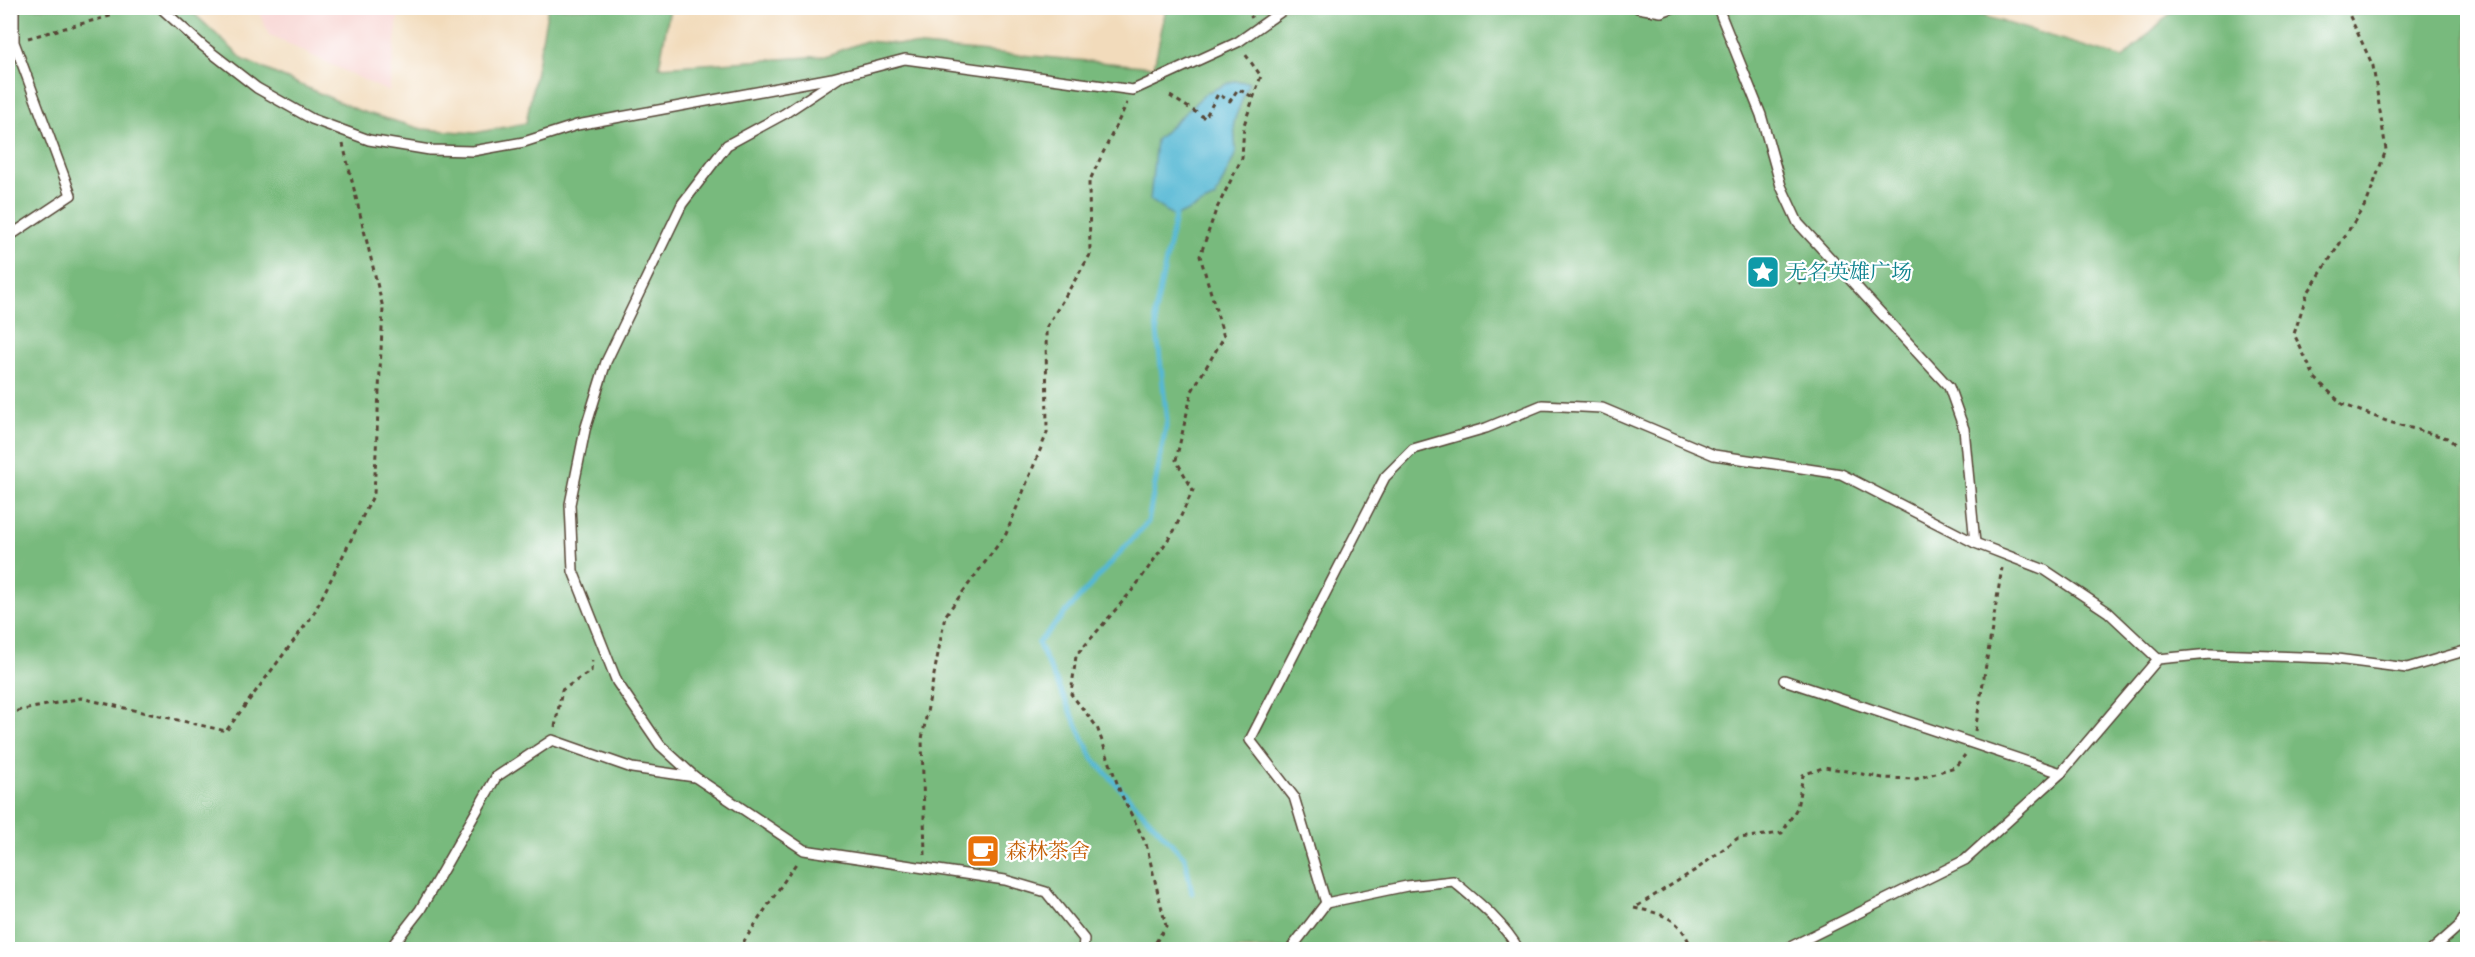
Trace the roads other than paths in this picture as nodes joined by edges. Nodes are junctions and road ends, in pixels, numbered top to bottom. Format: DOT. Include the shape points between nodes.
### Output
graph roads {
  1 [pos="14,8"];
  2 [pos="161,8"];
  3 [pos="1286,8"];
  4 [pos="1638,8"];
  5 [pos="1672,8"];
  6 [pos="1718,8"];
  7 [pos="843,75"];
  8 [pos="8,237"];
  9 [pos="1975,543"];
  10 [pos="2468,650"];
  11 [pos="2158,659"];
  12 [pos="1784,680"];
  13 [pos="2061,773"];
  14 [pos="695,777"];
  15 [pos="1326,903"];
  16 [pos="2468,910"];
  17 [pos="389,950"];
  18 [pos="1083,950"];
  19 [pos="1290,950"];
  20 [pos="1519,950"];
  21 [pos="1784,950"];
  22 [pos="2432,950"];
  1 -- 8 [label="lane" via="14,42 71,195"];
  2 -- 7 [label="lane" via="257,88 312,119 369,140 430,150 473,151 525,142 577,125"];
  3 -- 7 [label="lane" via="1238,42 1134,90 906,59"];
  4 -- 5 [label="lane" via="1661,12"];
  6 -- 9 [label="lane" via="1798,223 1949,387 1964,429"];
  7 -- 14 [label="lane" via="727,145 682,204 606,362 585,430 570,504 573,570 617,682 660,745"];
  9 -- 11 [label="lane" via="2045,570 2099,606"];
  9 -- 15 [label="lane" via="1841,474 1714,455 1602,408 1542,405 1486,428 1413,449 1385,477 1250,740 1294,797"];
  10 -- 11 [label="lane" via="2407,668 2328,658 2210,654"];
  11 -- 13 [label="lane"];
  12 -- 13 [label="lane"];
  13 -- 21 [label="lane" via="1965,860"];
  14 -- 17 [label="lane" via="632,768 552,740 496,777 420,910"];
  14 -- 18 [label="lane" via="804,850 1005,880 1046,892 1084,939"];
  15 -- 19 [label="lane"];
  15 -- 20 [label="lane" via="1453,881 1510,935"];
  16 -- 22 [label="lane" via="2458,926"];
}
